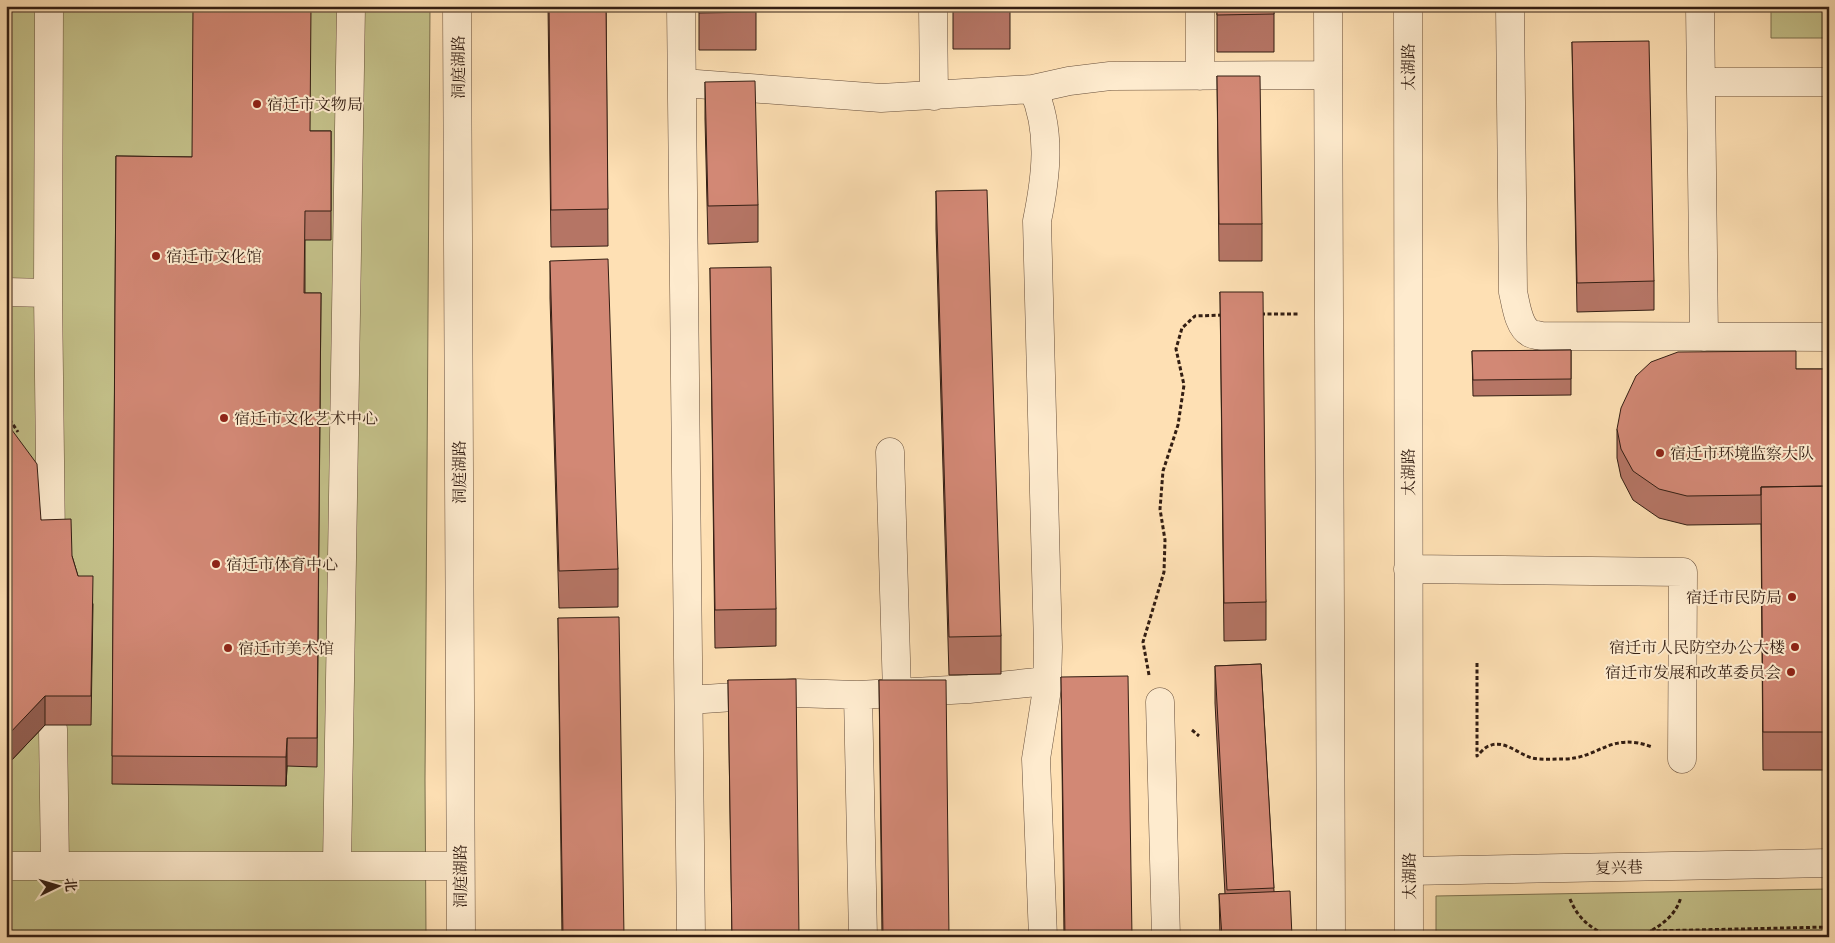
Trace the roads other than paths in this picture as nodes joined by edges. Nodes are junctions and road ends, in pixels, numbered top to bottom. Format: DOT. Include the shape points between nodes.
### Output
graph roads {
  1 [pos="49,6"];
  2 [pos="351,6"];
  3 [pos="457,6"];
  4 [pos="681,6"];
  5 [pos="934,6"];
  6 [pos="1200,6"];
  7 [pos="1328,6"];
  8 [pos="1408,6"];
  9 [pos="1510,6"];
  10 [pos="1700,6"];
  11 [pos="1328,75"];
  12 [pos="1200,76"];
  13 [pos="683,82"];
  14 [pos="1701,82"];
  15 [pos="1829,82"];
  16 [pos="1033,89"];
  17 [pos="934,96"];
  18 [pos="6,292"];
  19 [pos="48,293"];
  20 [pos="1704,337"];
  21 [pos="1829,338"];
  22 [pos="890,452"];
  23 [pos="51,543"];
  24 [pos="1408,569"];
  25 [pos="1047,681"];
  26 [pos="897,693"];
  27 [pos="858,695"];
  28 [pos="688,700"];
  29 [pos="1160,702"];
  30 [pos="53,729"];
  31 [pos="1682,759"];
  32 [pos="1829,863"];
  33 [pos="6,866"];
  34 [pos="55,866"];
  35 [pos="337,866"];
  36 [pos="460,866"];
  37 [pos="1409,871"];
  38 [pos="460,937"];
  39 [pos="691,937"];
  40 [pos="864,937"];
  41 [pos="1043,937"];
  42 [pos="1166,937"];
  43 [pos="1332,937"];
  44 [pos="1409,937"];
  1 -- 19 [label="street"];
  2 -- 35 [label="street"];
  3 -- 36 [label="street, 洞庭湖路"];
  4 -- 13 [label="street"];
  5 -- 17 [label="street"];
  6 -- 12 [label="street"];
  7 -- 11 [label="street"];
  8 -- 24 [label="street, 太湖路"];
  9 -- 20 [label="street" via="1514,292 1521,322 1528,332 1541,336"];
  10 -- 14 [label="street"];
  11 -- 12 [label="street"];
  11 -- 43 [label="street"];
  12 -- 16 [label="street" via="1110,76"];
  13 -- 17 [label="street" via="881,98"];
  13 -- 28 [label="street"];
  14 -- 15 [label="street"];
  14 -- 20 [label="street"];
  16 -- 17 [label="street"];
  16 -- 25 [label="street" via="1040,104 1046,137 1045,184 1037,221"];
  18 -- 19 [label="street"];
  19 -- 23 [label="street"];
  20 -- 21 [label="street"];
  22 -- 26 [label="street"];
  24 -- 31 [label="street" via="1683,572"];
  24 -- 37 [label="street, 太湖路"];
  25 -- 26 [label="street"];
  25 -- 41 [label="street" via="1036,759"];
  26 -- 27 [label="street"];
  27 -- 28 [label="street" via="794,694"];
  27 -- 40 [label="street"];
  28 -- 39 [label="street"];
  29 -- 42 [label="street"];
  30 -- 34 [label="street"];
  32 -- 37 [label="street, 复兴巷"];
  33 -- 34 [label="street"];
  34 -- 35 [label="street"];
  35 -- 36 [label="street"];
  36 -- 38 [label="street, 洞庭湖路"];
  37 -- 44 [label="street, 太湖路"];
}
